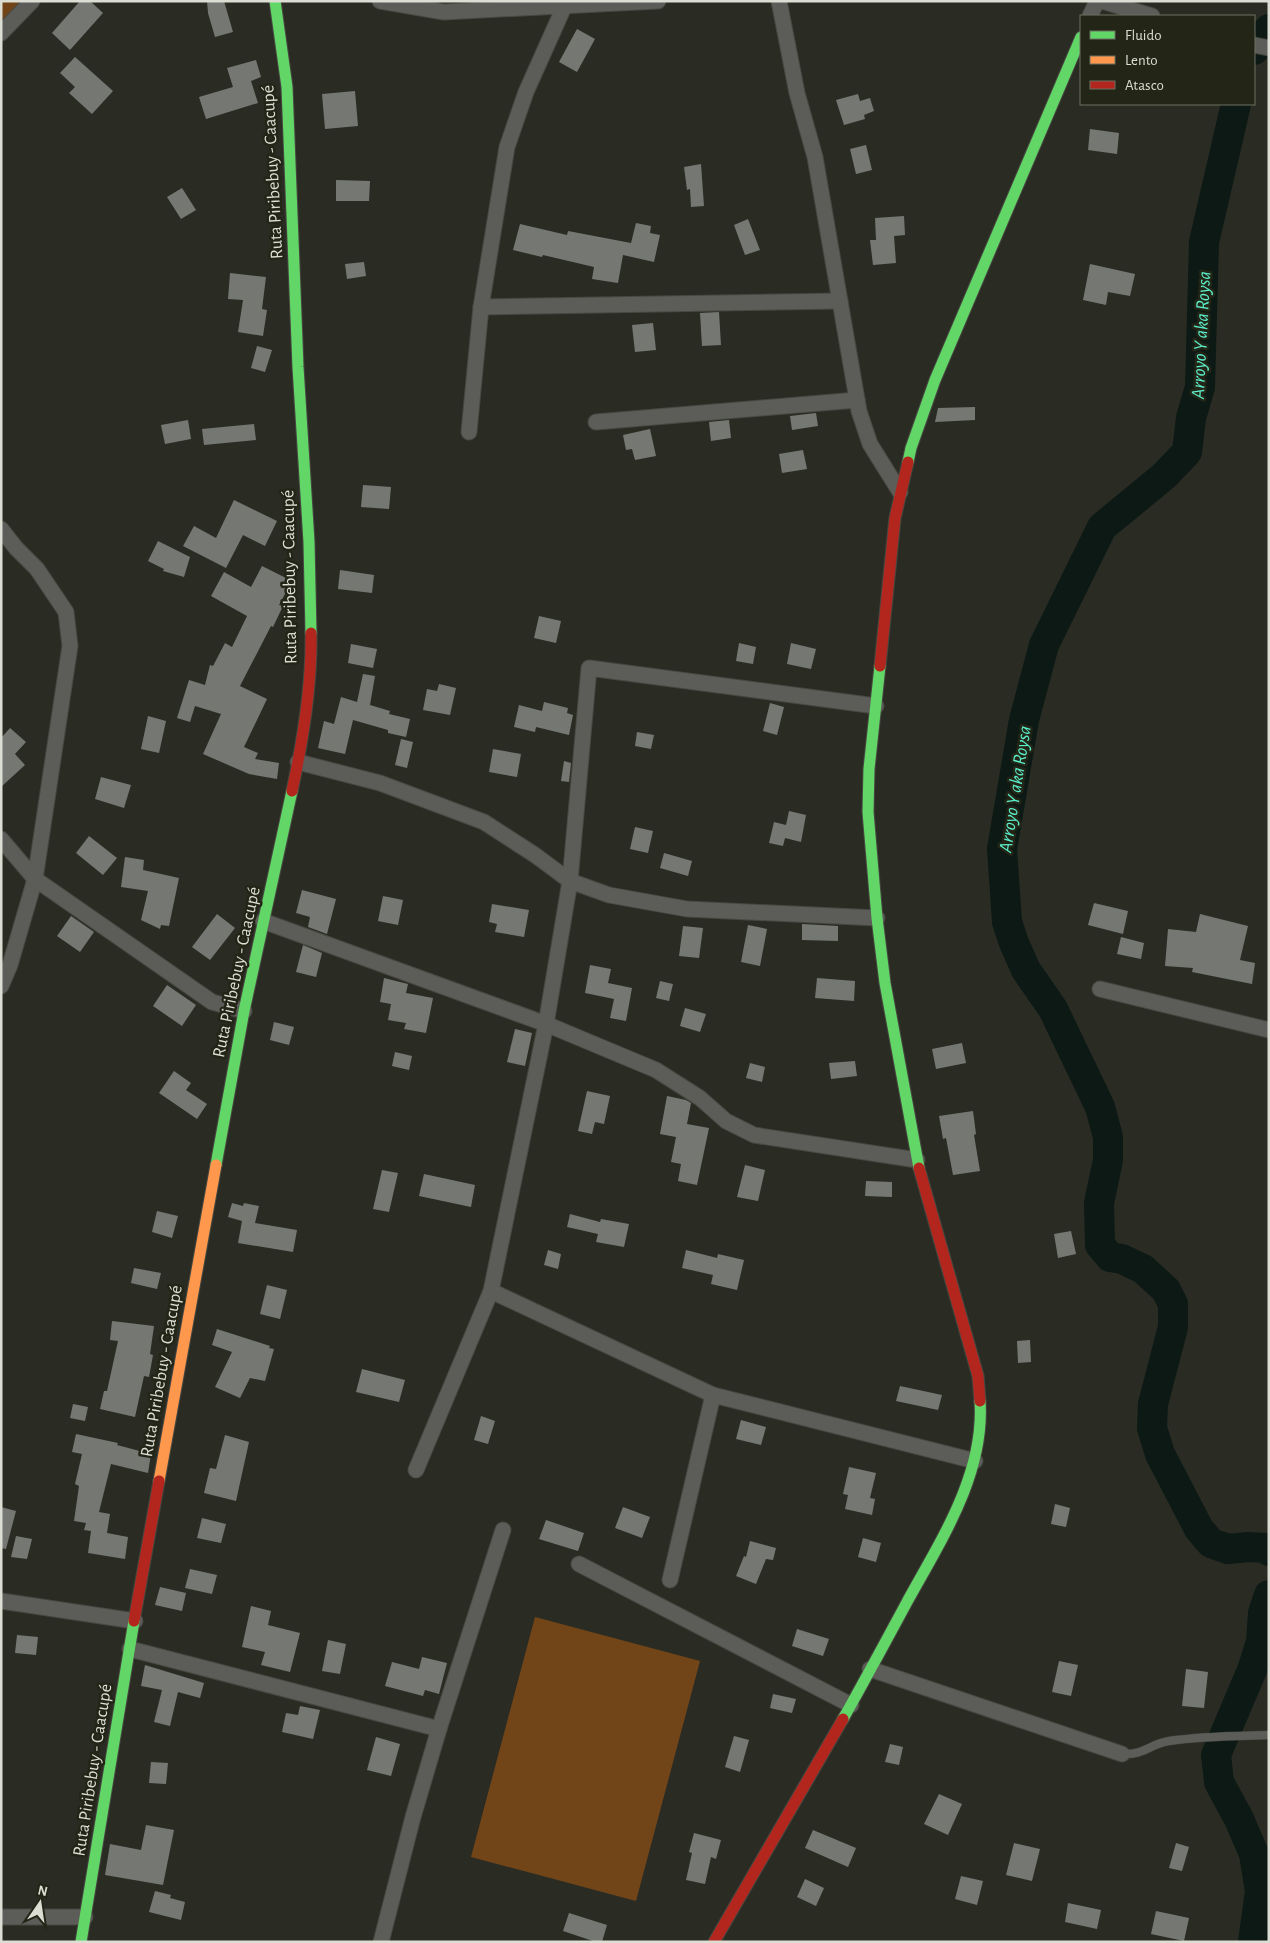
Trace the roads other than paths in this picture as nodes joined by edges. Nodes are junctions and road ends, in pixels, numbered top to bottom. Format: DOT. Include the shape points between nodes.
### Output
graph roads {
  1 [pos="32,1"];
  2 [pos="275,1"];
  3 [pos="380,1"];
  4 [pos="658,1"];
  5 [pos="779,1"];
  6 [pos="1096,1"];
  7 [pos="1102,1"];
  8 [pos="499,6"];
  9 [pos="564,7"];
  10 [pos="1090,15"];
  11 [pos="1149,15"];
  12 [pos="1,33"];
  13 [pos="1080,39"];
  14 [pos="840,301"];
  15 [pos="481,307"];
  16 [pos="857,400"];
  17 [pos="596,422"];
  18 [pos="469,432"];
  19 [pos="900,492"];
  20 [pos="1,529"];
  21 [pos="876,706"];
  22 [pos="298,762"];
  23 [pos="1,840"];
  24 [pos="36,880"];
  25 [pos="570,881"];
  26 [pos="877,918"];
  27 [pos="263,921"];
  28 [pos="1,986"];
  29 [pos="1100,989"];
  30 [pos="244,1010"];
  31 [pos="546,1024"];
  32 [pos="1269,1030"];
  33 [pos="917,1160"];
  34 [pos="491,1291"];
  35 [pos="713,1395"];
  36 [pos="974,1461"];
  37 [pos="416,1470"];
  38 [pos="503,1530"];
  39 [pos="579,1564"];
  40 [pos="670,1580"];
  41 [pos="1,1601"];
  42 [pos="134,1621"];
  43 [pos="130,1649"];
  44 [pos="870,1669"];
  45 [pos="851,1705"];
  46 [pos="439,1729"];
  47 [pos="1269,1735"];
  48 [pos="1122,1754"];
  49 [pos="1,1917"];
  50 [pos="85,1917"];
  51 [pos="81,1942"];
  52 [pos="381,1942"];
  53 [pos="714,1942"];
  1 -- 12 [label="street"];
  2 -- 22 [label="street, Ruta Piribebuy - Caacupé" via="287,87 309,561 311,642"];
  3 -- 8 [label="street" via="444,12"];
  4 -- 9 [label="street"];
  5 -- 14 [label="street" via="797,93 814,157"];
  6 -- 10 [label="street"];
  7 -- 11 [label="street"];
  8 -- 9 [label="street"];
  9 -- 15 [label="street" via="526,92 506,147"];
  13 -- 19 [label="street" via="935,380 911,448"];
  14 -- 15 [label="street"];
  14 -- 16 [label="street"];
  15 -- 18 [label="street"];
  16 -- 17 [label="street"];
  16 -- 19 [label="street" via="870,444"];
  19 -- 21 [label="street"];
  20 -- 24 [label="street" via="37,569 66,612 70,646"];
  21 -- 25 [label="street" via="589,668"];
  21 -- 26 [label="street" via="868,812"];
  22 -- 25 [label="street" via="380,783 484,822"];
  22 -- 27 [label="street, Ruta Piribebuy - Caacupé"];
  23 -- 24 [label="street"];
  24 -- 28 [label="street"];
  24 -- 30 [label="street" via="212,1002"];
  25 -- 26 [label="street" via="609,895 687,909"];
  25 -- 31 [label="street"];
  26 -- 33 [label="street" via="885,982"];
  27 -- 30 [label="street, Ruta Piribebuy - Caacupé"];
  27 -- 31 [label="street"];
  29 -- 32 [label="street"];
  30 -- 42 [label="street, Ruta Piribebuy - Caacupé"];
  31 -- 33 [label="street" via="656,1070 700,1098 726,1120 754,1135"];
  31 -- 34 [label="street"];
  33 -- 36 [label="street" via="978,1376 981,1417"];
  34 -- 35 [label="street"];
  34 -- 37 [label="street"];
  35 -- 36 [label="street"];
  35 -- 40 [label="street"];
  36 -- 44 [label="street" via="952,1520"];
  38 -- 46 [label="street"];
  39 -- 45 [label="street"];
  41 -- 42 [label="street"];
  42 -- 43 [label="street, Ruta Piribebuy - Caacupé"];
  43 -- 46 [label="street"];
  43 -- 50 [label="street, Ruta Piribebuy - Caacupé"];
  44 -- 45 [label="street"];
  44 -- 48 [label="street"];
  45 -- 53 [label="street"];
  46 -- 52 [label="street"];
  47 -- 48 [label="lane" via="1211,1736 1166,1742 1135,1755"];
  49 -- 50 [label="street"];
  50 -- 51 [label="street, Ruta Piribebuy - Caacupé"];
}
